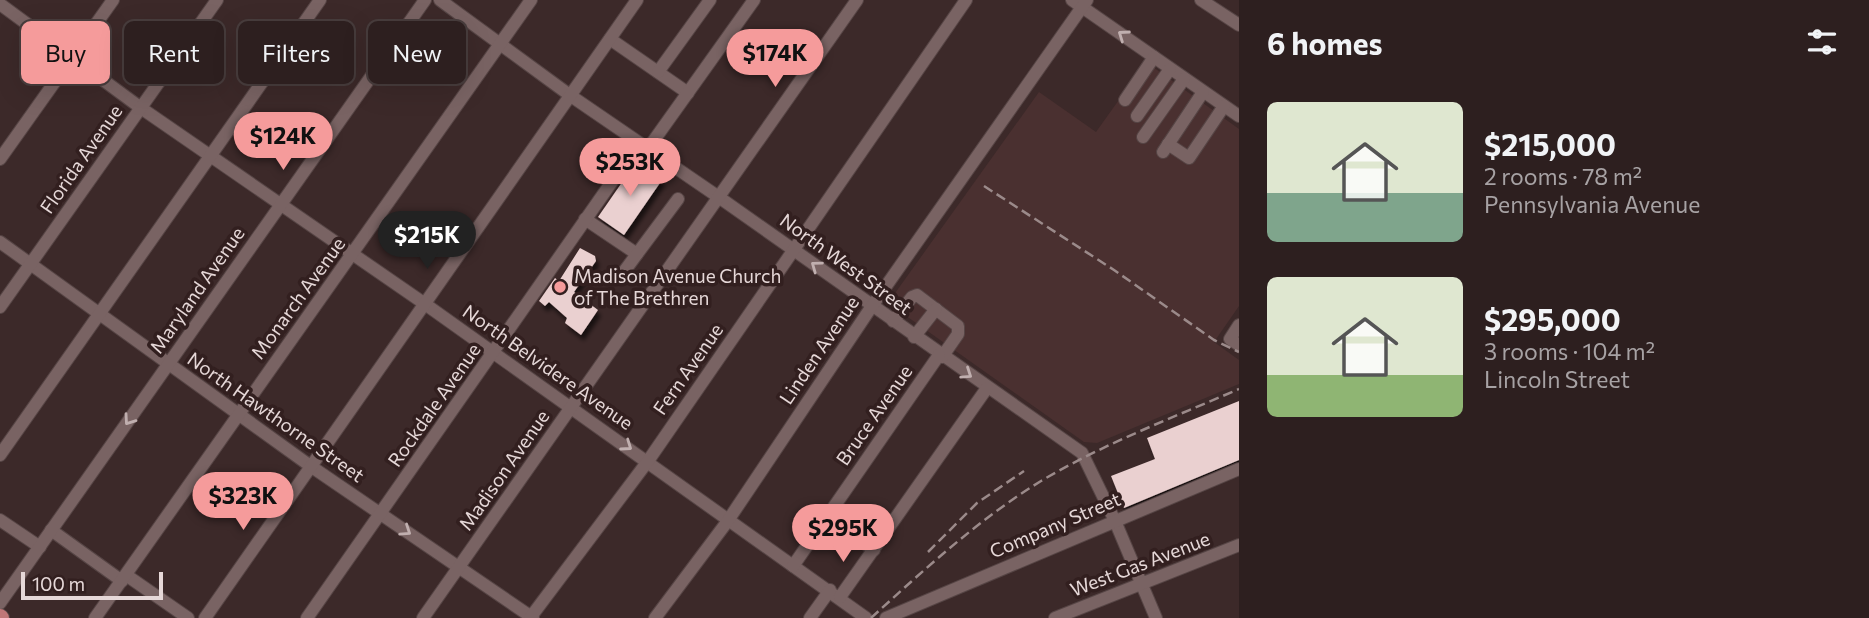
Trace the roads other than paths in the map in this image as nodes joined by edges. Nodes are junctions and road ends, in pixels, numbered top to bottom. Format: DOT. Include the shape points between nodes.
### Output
graph roads {
  1 [pos="113,0"];
  2 [pos="217,0"];
  3 [pos="320,0"];
  4 [pos="425,0"];
  5 [pos="440,0"];
  6 [pos="531,0"];
  7 [pos="637,0"];
  8 [pos="710,0"];
  9 [pos="754,0"];
  10 [pos="857,0"];
  11 [pos="966,0"];
  12 [pos="1201,0"];
  13 [pos="1080,2"];
  14 [pos="1,3"];
  15 [pos="25,21"];
  16 [pos="98,21"];
  17 [pos="1239,25"];
  18 [pos="610,39"];
  19 [pos="500,46"];
  20 [pos="1154,57"];
  21 [pos="1170,69"];
  22 [pos="658,72"];
  23 [pos="1184,79"];
  24 [pos="53,84"];
  25 [pos="110,84"];
  26 [pos="1203,92"];
  27 [pos="688,93"];
  28 [pos="571,96"];
  29 [pos="1239,98"];
  30 [pos="1125,100"];
  31 [pos="141,108"];
  32 [pos="1231,111"];
  33 [pos="1137,116"];
  34 [pos="1143,137"];
  35 [pos="643,147"];
  36 [pos="211,155"];
  37 [pos="0,159"];
  38 [pos="720,198"];
  39 [pos="678,199"];
  40 [pos="282,204"];
  41 [pos="585,219"];
  42 [pos="0,242"];
  43 [pos="794,250"];
  44 [pos="354,254"];
  45 [pos="637,254"];
  46 [pos="30,264"];
  47 [pos="623,273"];
  48 [pos="425,304"];
  49 [pos="872,306"];
  50 [pos="0,307"];
  51 [pos="936,309"];
  52 [pos="100,314"];
  53 [pos="893,321"];
  54 [pos="1239,325"];
  55 [pos="914,337"];
  56 [pos="1234,342"];
  57 [pos="493,353"];
  58 [pos="940,356"];
  59 [pos="169,364"];
  60 [pos="988,388"];
  61 [pos="571,407"];
  62 [pos="239,414"];
  63 [pos="0,455"];
  64 [pos="648,461"];
  65 [pos="309,465"];
  66 [pos="1239,469"];
  67 [pos="381,515"];
  68 [pos="827,516"];
  69 [pos="0,520"];
  70 [pos="1115,521"];
  71 [pos="726,522"];
  72 [pos="51,530"];
  73 [pos="1239,545"];
  74 [pos="40,547"];
  75 [pos="874,550"];
  76 [pos="793,566"];
  77 [pos="459,567"];
  78 [pos="124,578"];
  79 [pos="1143,583"];
  80 [pos="835,594"];
  81 [pos="0,603"];
  82 [pos="95,618"];
  83 [pos="188,618"];
  84 [pos="205,618"];
  85 [pos="307,618"];
  86 [pos="423,618"];
  87 [pos="531,618"];
  88 [pos="655,618"];
  89 [pos="810,618"];
  90 [pos="866,618"];
  91 [pos="886,618"];
  92 [pos="1055,618"];
  93 [pos="1156,618"];
  1 -- 16 [label="street"];
  2 -- 31 [label="street, Florida Avenue"];
  3 -- 36 [label="street"];
  4 -- 40 [label="street, Maryland Avenue"];
  5 -- 19 [label="street, North West Street"];
  6 -- 19 [label="street, Monarch Avenue"];
  7 -- 18 [label="street"];
  8 -- 22 [label="street"];
  9 -- 27 [label="street, Rockdale Avenue"];
  10 -- 38 [label="street, Madison Avenue"];
  11 -- 43 [label="street, Fern Avenue"];
  12 -- 17 [label="street"];
  20 -- 13 [label="street, one-way"];
  13 -- 49 [label="street, Linden Avenue"];
  14 -- 15 [label="street, North Belvidere Avenue"];
  18 -- 22 [label="street"];
  18 -- 28 [label="street"];
  19 -- 28 [label="street, North West Street"];
  19 -- 44 [label="street, Monarch Avenue"];
  20 -- 21 [label="street"];
  20 -- 30 [label="street"];
  21 -- 23 [label="street"];
  21 -- 33 [label="street"];
  22 -- 27 [label="street"];
  23 -- 26 [label="street"];
  23 -- 34 [label="street"];
  24 -- 37 [label="street"];
  25 -- 31 [label="street, North Belvidere Avenue"];
  26 -- 32 [label="street"];
  26 -- 32 [label="street" via="1165,148 1189,158"];
  27 -- 35 [label="street, Rockdale Avenue"];
  28 -- 35 [label="street, North West Street"];
  28 -- 48 [label="street"];
  29 -- 32 [label="street"];
  31 -- 36 [label="street, North Belvidere Avenue"];
  31 -- 46 [label="street, Florida Avenue"];
  35 -- 38 [label="street, North West Street"];
  35 -- 41 [label="street, Rockdale Avenue"];
  36 -- 40 [label="street, North Belvidere Avenue"];
  36 -- 52 [label="street"];
  38 -- 43 [label="street, North West Street"];
  38 -- 61 [label="street, Madison Avenue"];
  39 -- 45 [label="street"];
  40 -- 44 [label="street, North Belvidere Avenue"];
  40 -- 59 [label="street, Maryland Avenue"];
  41 -- 45 [label="street"];
  41 -- 57 [label="street, Rockdale Avenue"];
  42 -- 46 [label="street, North Hawthorne Street"];
  49 -- 43 [label="street, North West Street, one-way"];
  43 -- 64 [label="street, Fern Avenue"];
  44 -- 48 [label="street, North Belvidere Avenue"];
  44 -- 62 [label="street, Monarch Avenue"];
  45 -- 47 [label="street"];
  46 -- 50 [label="street, Florida Avenue"];
  46 -- 52 [label="street, North Hawthorne Street"];
  48 -- 57 [label="street, North Belvidere Avenue"];
  48 -- 65 [label="street"];
  49 -- 53 [label="street, North West Street"];
  49 -- 71 [label="street, Linden Avenue"];
  51 -- 53 [label="street" via="914,295"];
  51 -- 55 [label="street"];
  51 -- 58 [label="street, Bruce Avenue" via="959,328"];
  52 -- 59 [label="street, North Hawthorne Street"];
  52 -- 63 [label="street"];
  53 -- 55 [label="street, North West Street"];
  54 -- 56 [label="street"];
  55 -- 58 [label="street, North West Street"];
  57 -- 61 [label="street, North Belvidere Avenue"];
  57 -- 67 [label="street, Rockdale Avenue"];
  58 -- 60 [label="street, North West Street, one-way"];
  58 -- 68 [label="street, Bruce Avenue"];
  59 -- 62 [label="street, North Hawthorne Street"];
  59 -- 72 [label="street, Maryland Avenue, one-way"];
  60 -- 70 [label="street, North West Street" via="1082,453"];
  60 -- 75 [label="street"];
  61 -- 64 [label="street, North Belvidere Avenue, one-way"];
  61 -- 77 [label="street, Madison Avenue"];
  62 -- 65 [label="street, North Hawthorne Street"];
  62 -- 78 [label="street, Monarch Avenue"];
  64 -- 71 [label="street, North Belvidere Avenue"];
  64 -- 87 [label="street, Fern Avenue"];
  65 -- 67 [label="street, North Hawthorne Street"];
  65 -- 84 [label="street"];
  66 -- 70 [label="street, Company Street"];
  67 -- 77 [label="street, North Hawthorne Street, one-way"];
  67 -- 85 [label="street, Rockdale Avenue"];
  68 -- 75 [label="street"];
  68 -- 76 [label="street, Bruce Avenue"];
  69 -- 74 [label="street"];
  70 -- 79 [label="street, North West Street"];
  70 -- 91 [label="street, Company Street"];
  71 -- 76 [label="street, North Belvidere Avenue"];
  71 -- 88 [label="street, Linden Avenue"];
  72 -- 74 [label="street, Maryland Avenue"];
  72 -- 78 [label="street"];
  73 -- 79 [label="street, West Gas Avenue"];
  74 -- 81 [label="street, Maryland Avenue"];
  75 -- 80 [label="street"];
  76 -- 80 [label="street, North Belvidere Avenue"];
  77 -- 86 [label="street, Madison Avenue"];
  77 -- 87 [label="street, North Hawthorne Street"];
  78 -- 82 [label="street, Monarch Avenue"];
  78 -- 83 [label="street"];
  79 -- 92 [label="street, West Gas Avenue"];
  79 -- 93 [label="street, North West Street"];
  80 -- 89 [label="street"];
  80 -- 90 [label="street, North Belvidere Avenue"];
}
